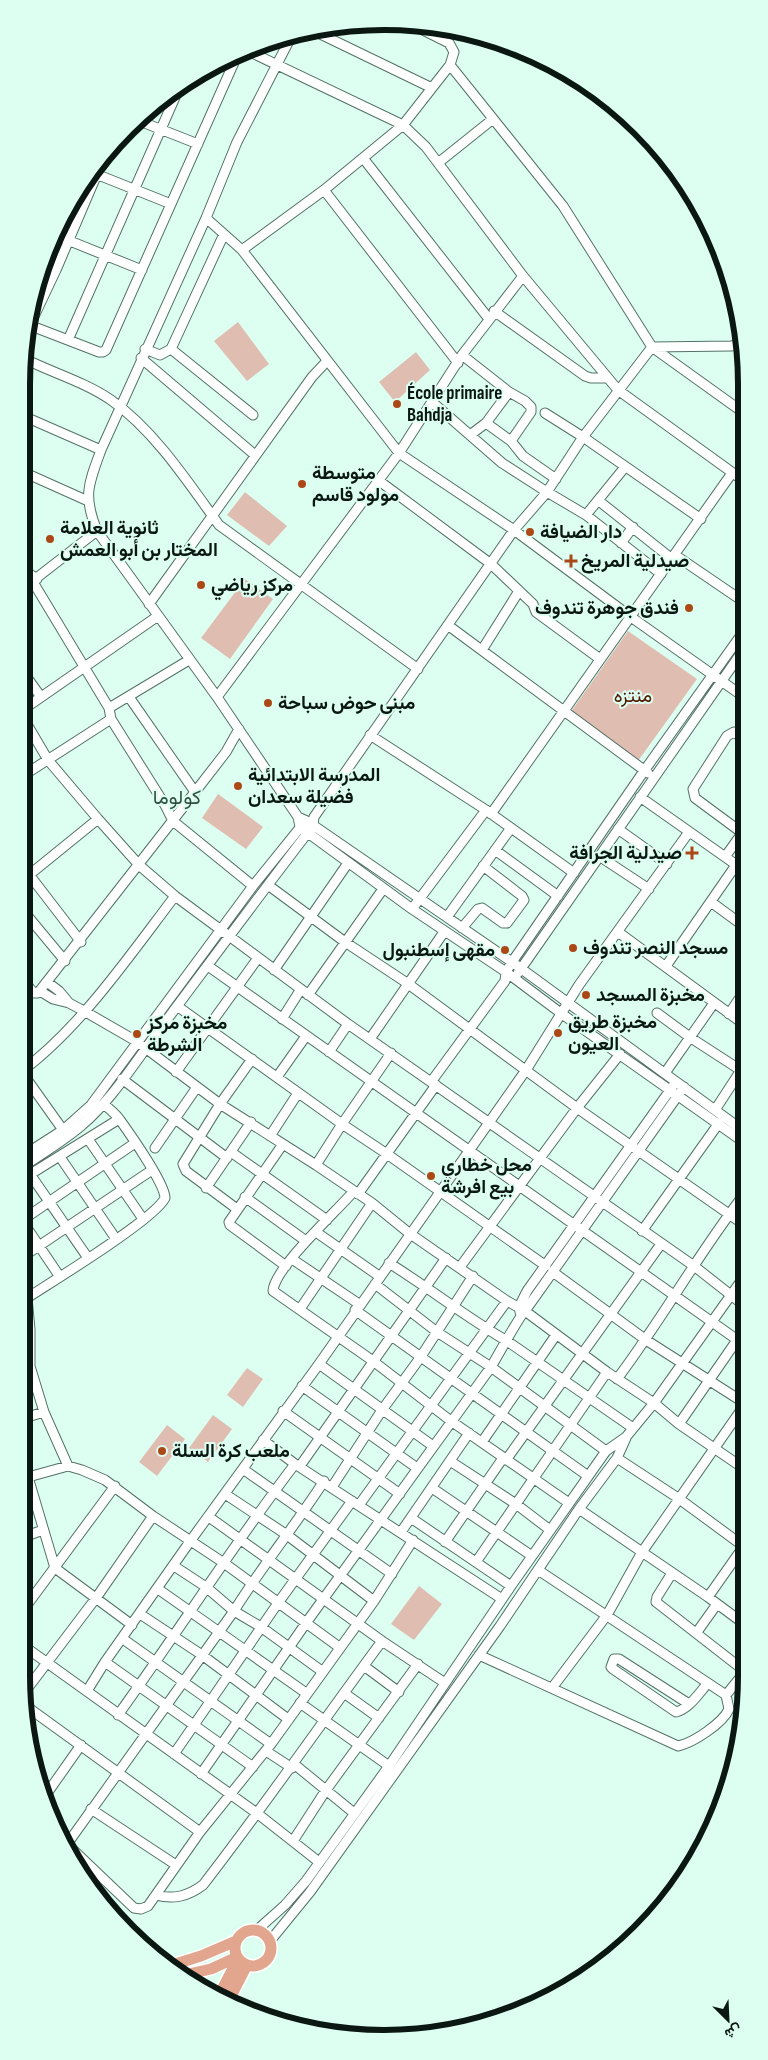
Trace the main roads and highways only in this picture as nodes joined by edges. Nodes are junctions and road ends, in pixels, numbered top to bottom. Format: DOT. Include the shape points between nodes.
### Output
graph roads {
  1 [pos="236,1942"];
  2 [pos="241,1961"];
  3 [pos="177,1963"];
  4 [pos="192,1973"];
  5 [pos="222,1991"];
  6 [pos="230,1995"];
  1 -- 2 [label="main road" via="235,1952"];
  1 -- 2 [label="main road" via="242,1933 257,1930 270,1941 271,1952 266,1961 257,1966"];
  1 -- 3 [label="main road"];
  2 -- 4 [label="main road"];
  2 -- 5 [label="main road"];
  2 -- 6 [label="main road"];
}
